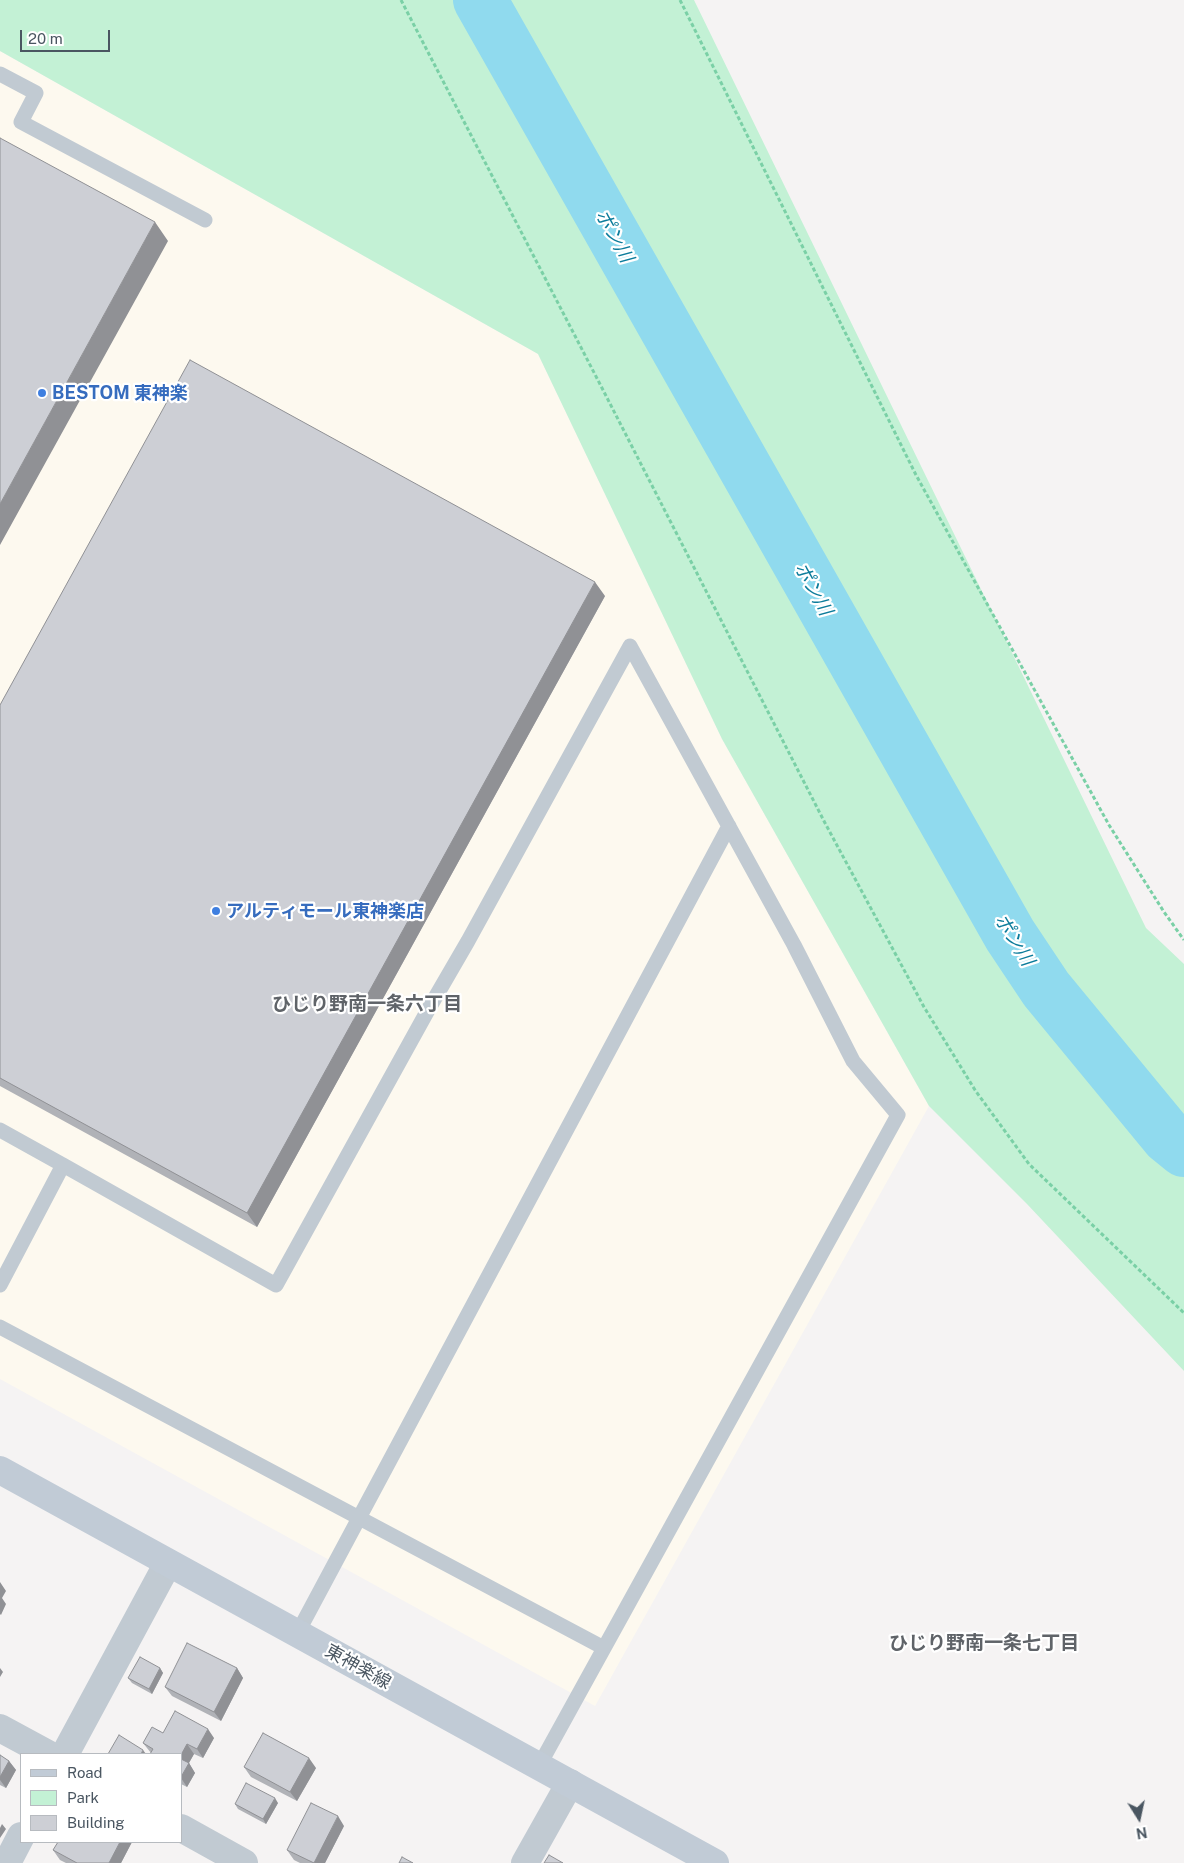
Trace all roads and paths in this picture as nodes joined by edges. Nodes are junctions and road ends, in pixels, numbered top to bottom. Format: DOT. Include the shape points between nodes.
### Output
graph roads {
  1 [pos="401,0"];
  2 [pos="680,0"];
  3 [pos="0,74"];
  4 [pos="206,220"];
  5 [pos="729,826"];
  6 [pos="1184,940"];
  7 [pos="0,1130"];
  8 [pos="62,1165"];
  9 [pos="0,1285"];
  10 [pos="1184,1313"];
  11 [pos="0,1327"];
  12 [pos="0,1470"];
  13 [pos="359,1518"];
  14 [pos="168,1563"];
  15 [pos="297,1634"];
  16 [pos="604,1648"];
  17 [pos="0,1728"];
  18 [pos="46,1753"];
  19 [pos="66,1753"];
  20 [pos="539,1766"];
  21 [pos="570,1783"];
  22 [pos="182,1829"];
  23 [pos="20,1838"];
  24 [pos="7,1863"];
  25 [pos="244,1863"];
  26 [pos="525,1863"];
  27 [pos="715,1863"];
  1 -- 10 [label="path" via="820,814 924,1007 975,1090 1028,1164"];
  2 -- 6 [label="path" via="916,475 1109,825"];
  3 -- 4 [label="lane" via="36,93 21,122"];
  5 -- 8 [label="lane" via="630,646 276,1285"];
  5 -- 13 [label="lane"];
  5 -- 16 [label="lane" via="853,1061 898,1115"];
  7 -- 8 [label="lane"];
  8 -- 9 [label="lane"];
  11 -- 13 [label="lane"];
  12 -- 14 [label="main road, 東神楽線"];
  13 -- 15 [label="lane"];
  13 -- 16 [label="lane"];
  14 -- 15 [label="main road, 東神楽線"];
  14 -- 19 [label="street"];
  15 -- 20 [label="main road, 東神楽線"];
  16 -- 20 [label="lane"];
  17 -- 18 [label="street"];
  20 -- 21 [label="main road, 東神楽線"];
  21 -- 26 [label="street"];
  21 -- 27 [label="main road, 東神楽線"];
  22 -- 25 [label="street"];
  23 -- 24 [label="street"];
}
